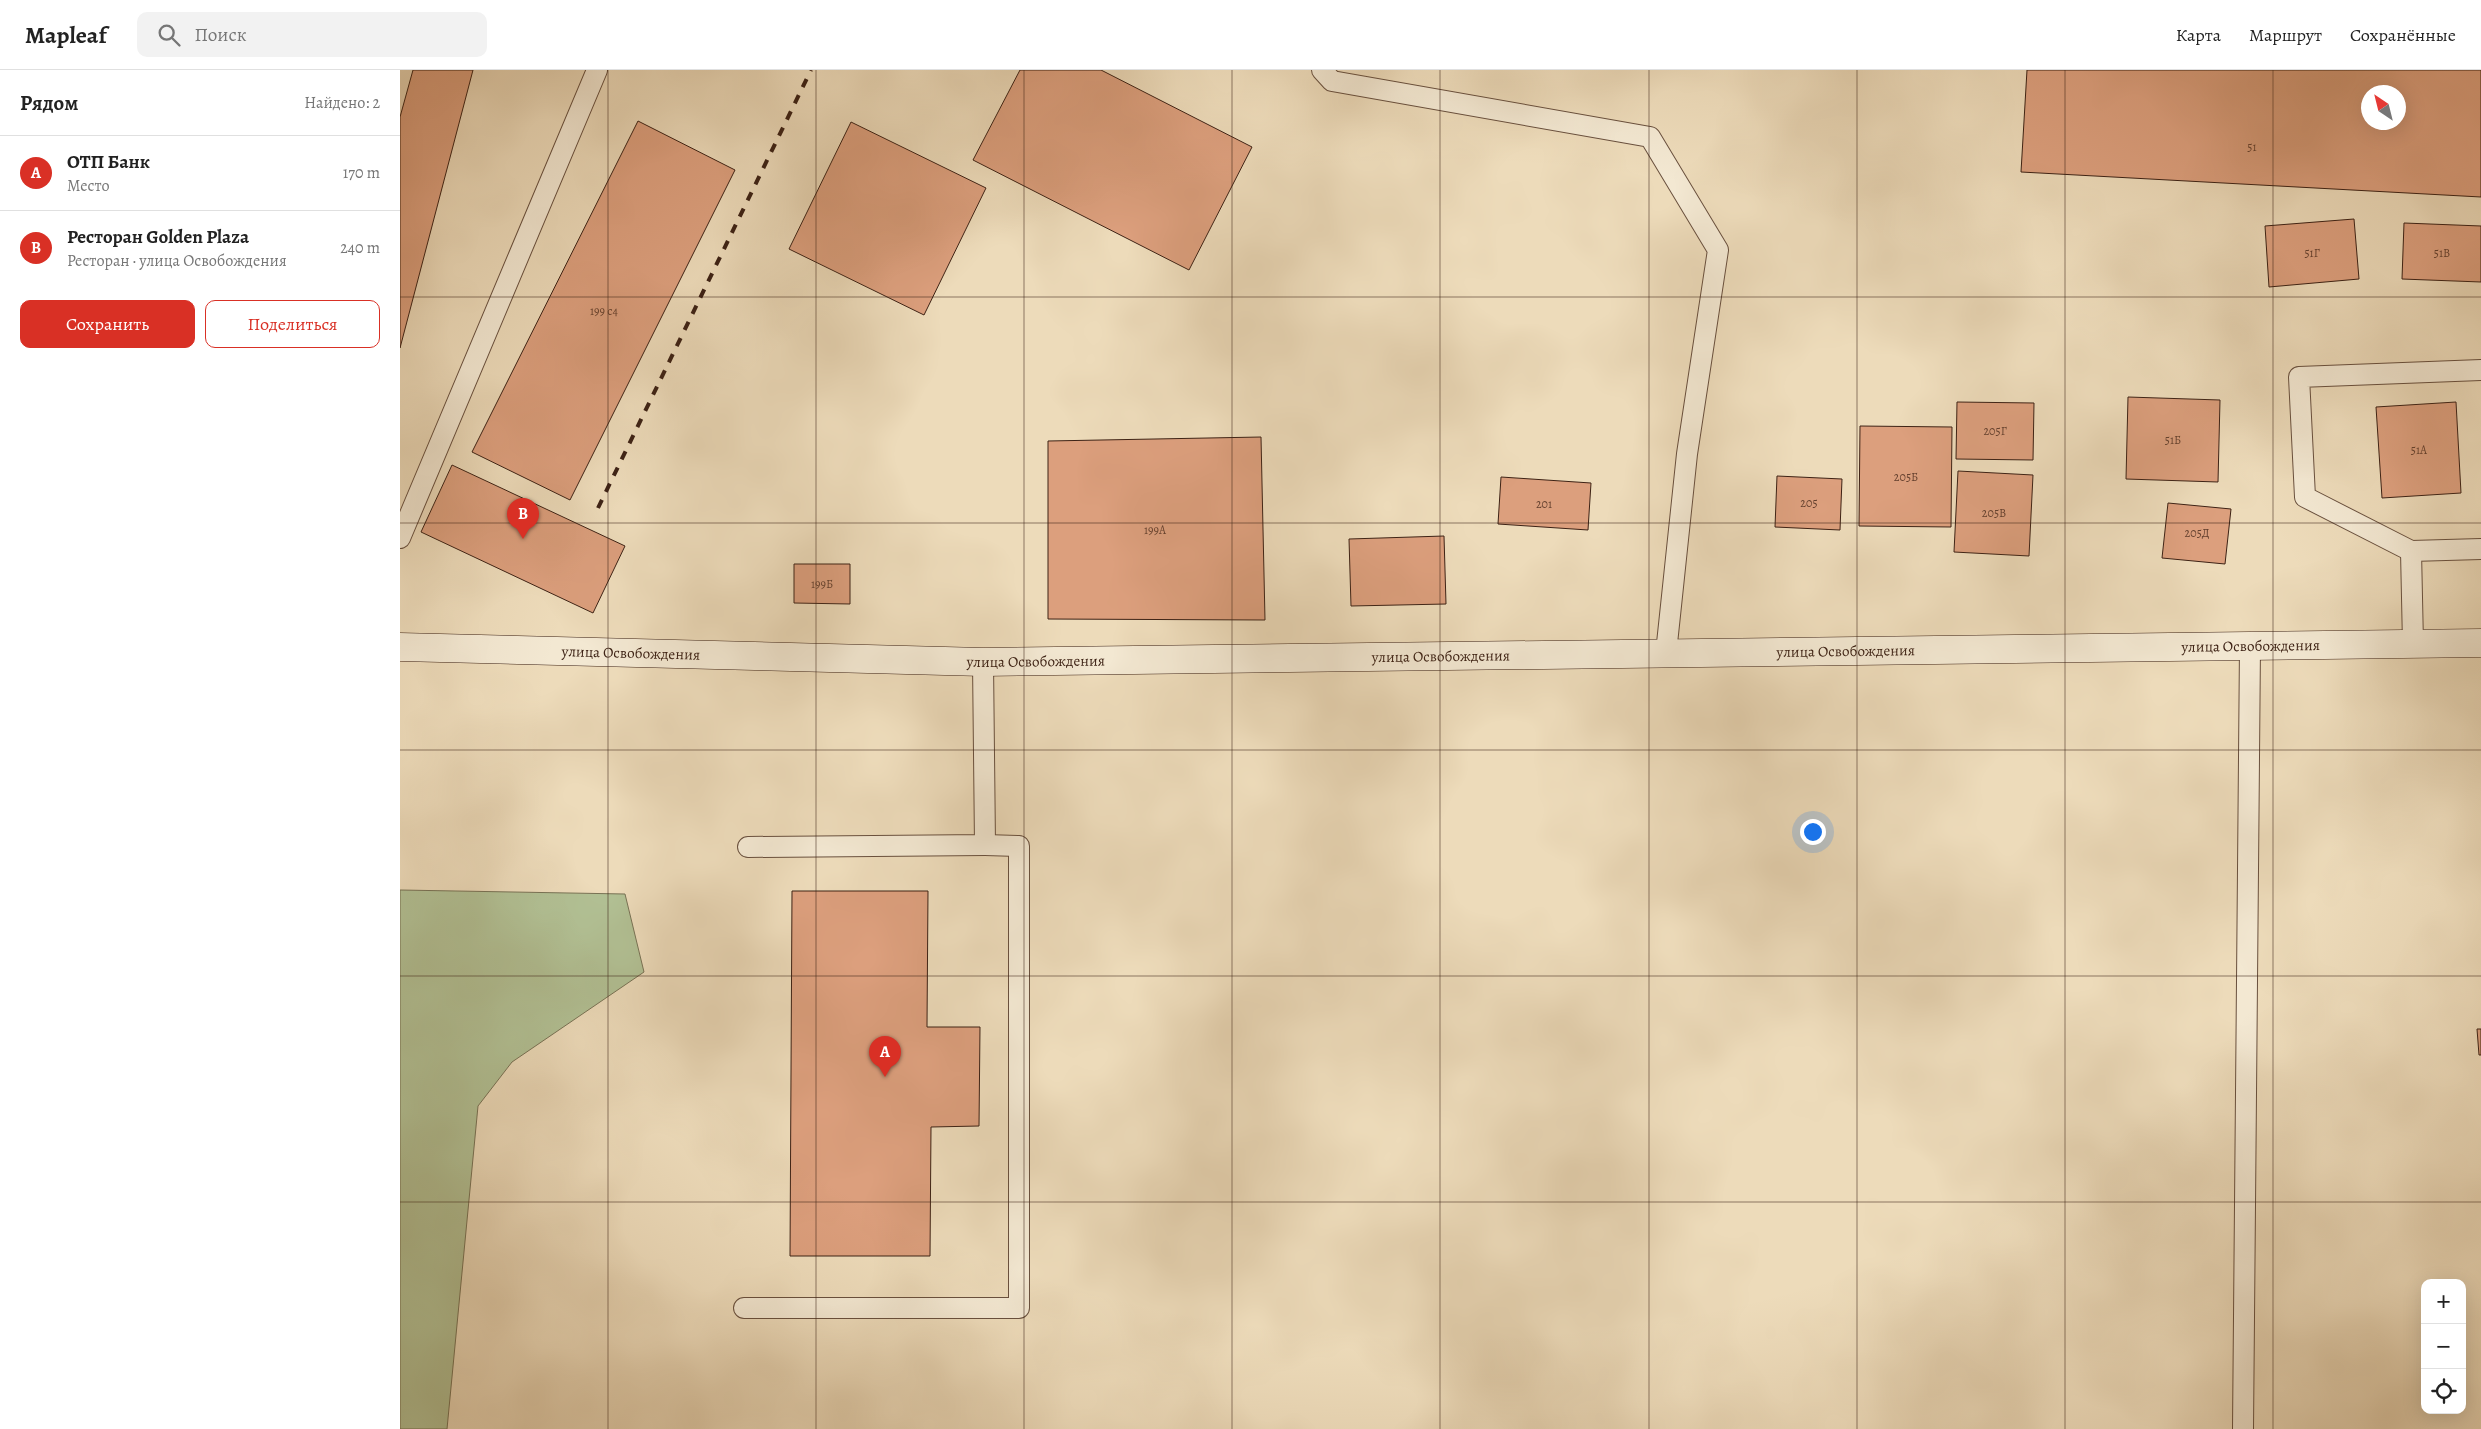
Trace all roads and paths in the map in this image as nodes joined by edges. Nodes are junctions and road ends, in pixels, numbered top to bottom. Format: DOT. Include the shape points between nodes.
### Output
graph roads {
  1 [pos="597,70"];
  2 [pos="1322,70"];
  3 [pos="2481,370"];
  4 [pos="400,538"];
  5 [pos="2481,549"];
  6 [pos="2411,551"];
  7 [pos="2481,643"];
  8 [pos="2413,644"];
  9 [pos="2250,646"];
  10 [pos="400,647"];
  11 [pos="1666,654"];
  12 [pos="983,662"];
  13 [pos="985,845"];
  14 [pos="748,848"];
  15 [pos="744,1308"];
  16 [pos="2243,1429"];
  1 -- 4 [label="lane"];
  2 -- 11 [label="lane" via="1332,81 1650,137 1718,250 1687,454"];
  3 -- 6 [label="lane" via="2299,377 2304,497"];
  5 -- 6 [label="lane"];
  6 -- 8 [label="lane"];
  7 -- 8 [label="street, улица Освобождения"];
  8 -- 9 [label="street, улица Освобождения"];
  9 -- 11 [label="street, улица Освобождения"];
  9 -- 16 [label="lane"];
  10 -- 12 [label="street, улица Освобождения"];
  11 -- 12 [label="street, улица Освобождения"];
  12 -- 13 [label="lane"];
  13 -- 14 [label="lane"];
  13 -- 15 [label="lane" via="1019,846 1019,1308"];
}
